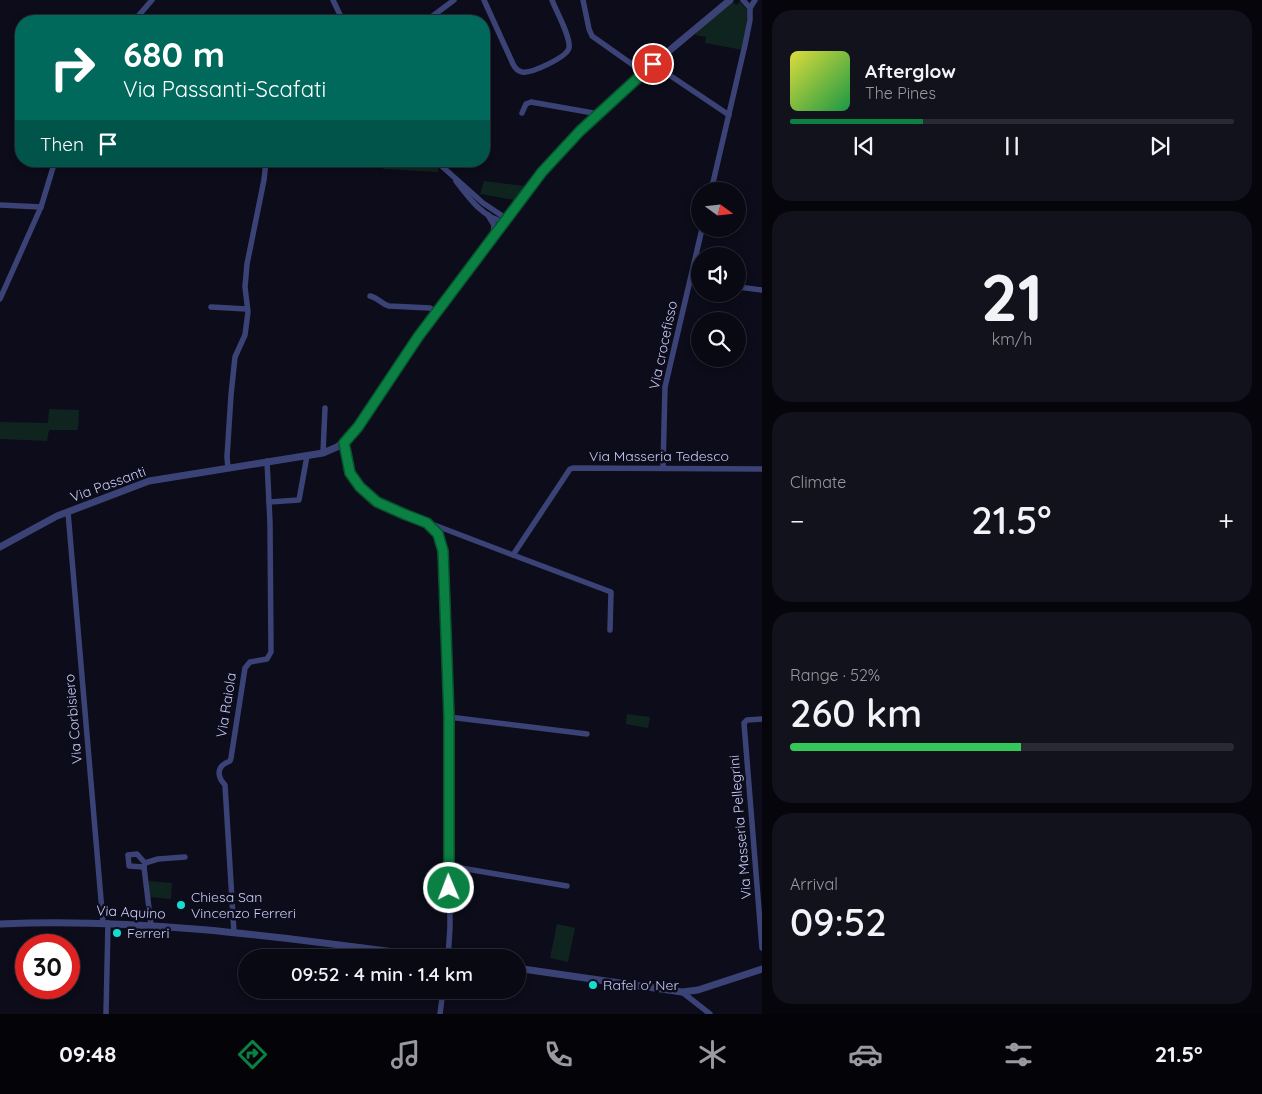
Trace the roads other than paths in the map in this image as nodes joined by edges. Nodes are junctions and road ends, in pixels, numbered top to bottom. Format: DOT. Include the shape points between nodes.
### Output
graph roads {
  1 [pos="152,0"];
  2 [pos="333,0"];
  3 [pos="454,0"];
  4 [pos="484,0"];
  5 [pos="552,0"];
  6 [pos="583,0"];
  7 [pos="730,0"];
  8 [pos="744,0"];
  9 [pos="755,0"];
  10 [pos="750,8"];
  11 [pos="139,15"];
  12 [pos="340,15"];
  13 [pos="434,15"];
  14 [pos="653,64"];
  15 [pos="643,72"];
  16 [pos="522,113"];
  17 [pos="598,114"];
  18 [pos="729,115"];
  19 [pos="53,167"];
  20 [pos="265,167"];
  21 [pos="442,167"];
  22 [pos="452,176"];
  23 [pos="713,182"];
  24 [pos="0,204"];
  25 [pos="42,207"];
  26 [pos="486,213"];
  27 [pos="506,220"];
  28 [pos="493,237"];
  29 [pos="700,238"];
  30 [pos="746,287"];
  31 [pos="762,290"];
  32 [pos="370,296"];
  33 [pos="0,299"];
  34 [pos="211,307"];
  35 [pos="247,309"];
  36 [pos="436,312"];
  37 [pos="325,408"];
  38 [pos="344,443"];
  39 [pos="323,453"];
  40 [pos="308,456"];
  41 [pos="267,461"];
  42 [pos="228,468"];
  43 [pos="663,468"];
  44 [pos="762,468"];
  45 [pos="269,502"];
  46 [pos="68,512"];
  47 [pos="427,523"];
  48 [pos="0,547"];
  49 [pos="513,555"];
  50 [pos="610,630"];
  51 [pos="449,717"];
  52 [pos="762,720"];
  53 [pos="587,734"];
  54 [pos="184,857"];
  55 [pos="449,866"];
  56 [pos="567,886"];
  57 [pos="105,923"];
  58 [pos="0,924"];
  59 [pos="151,925"];
  60 [pos="234,933"];
  61 [pos="762,948"];
  62 [pos="365,949"];
  63 [pos="449,949"];
  64 [pos="762,968"];
  65 [pos="526,969"];
  66 [pos="682,992"];
  67 [pos="442,999"];
  68 [pos="106,1014"];
  69 [pos="440,1014"];
  70 [pos="710,1014"];
  1 -- 11 [label="street"];
  2 -- 12 [label="street"];
  3 -- 13 [label="street"];
  4 -- 5 [label="street" via="513,64 523,72 568,51 568,39"];
  6 -- 15 [label="street" via="592,36"];
  7 -- 14 [label="street"];
  8 -- 10 [label="street"];
  9 -- 10 [label="street"];
  10 -- 18 [label="street"];
  14 -- 15 [label="street"];
  14 -- 18 [label="street"];
  15 -- 17 [label="street"];
  16 -- 17 [label="street" via="526,104 532,102"];
  17 -- 27 [label="street" via="553,159"];
  18 -- 23 [label="street"];
  19 -- 25 [label="street"];
  20 -- 35 [label="street" via="246,264"];
  21 -- 22 [label="street"];
  22 -- 26 [label="street" via="474,204"];
  22 -- 27 [label="street"];
  24 -- 25 [label="street"];
  25 -- 33 [label="street"];
  26 -- 27 [label="street"];
  26 -- 28 [label="street" via="494,225"];
  27 -- 28 [label="street"];
  28 -- 36 [label="street"];
  29 -- 43 [label="street, Via crocefisso" via="665,387"];
  30 -- 31 [label="street"];
  32 -- 36 [label="street" via="377,297 384,305 430,308"];
  34 -- 35 [label="street"];
  35 -- 42 [label="street" via="246,335 235,357"];
  36 -- 38 [label="street"];
  37 -- 39 [label="street"];
  38 -- 39 [label="street, Via Passanti"];
  38 -- 47 [label="street" via="350,473 360,487 377,502"];
  39 -- 40 [label="street, Via Passanti"];
  40 -- 41 [label="street, Via Passanti"];
  40 -- 45 [label="street" via="300,500"];
  41 -- 42 [label="street, Via Passanti"];
  41 -- 45 [label="street, Via Raiola"];
  42 -- 46 [label="street, Via Passanti" via="149,481"];
  43 -- 44 [label="street, Via Masseria Tedesco"];
  43 -- 49 [label="street, Via Masseria Tedesco" via="570,470"];
  45 -- 60 [label="street, Via Raiola" via="271,652 267,659 250,662 245,668 231,758 219,768 225,786"];
  46 -- 48 [label="street, Via Passanti"];
  46 -- 57 [label="street, Via Corbisiero"];
  47 -- 49 [label="street"];
  47 -- 51 [label="street" via="438,534 443,551"];
  49 -- 50 [label="street" via="611,592"];
  51 -- 53 [label="street"];
  51 -- 55 [label="street"];
  52 -- 61 [label="street, Via Masseria Pellegrini" via="744,723"];
  54 -- 59 [label="street" via="158,859 145,865"];
  55 -- 56 [label="street"];
  55 -- 63 [label="street"];
  57 -- 58 [label="street, Via Aquino"];
  57 -- 59 [label="street, Via Aquino"];
  57 -- 68 [label="street, Via Corbisiero"];
  59 -- 60 [label="street, Via Aquino"];
  60 -- 62 [label="street, Via Aquino"];
  64 -- 66 [label="street" via="698,990"];
  65 -- 66 [label="street"];
  66 -- 70 [label="street"];
  67 -- 69 [label="street"];
}
